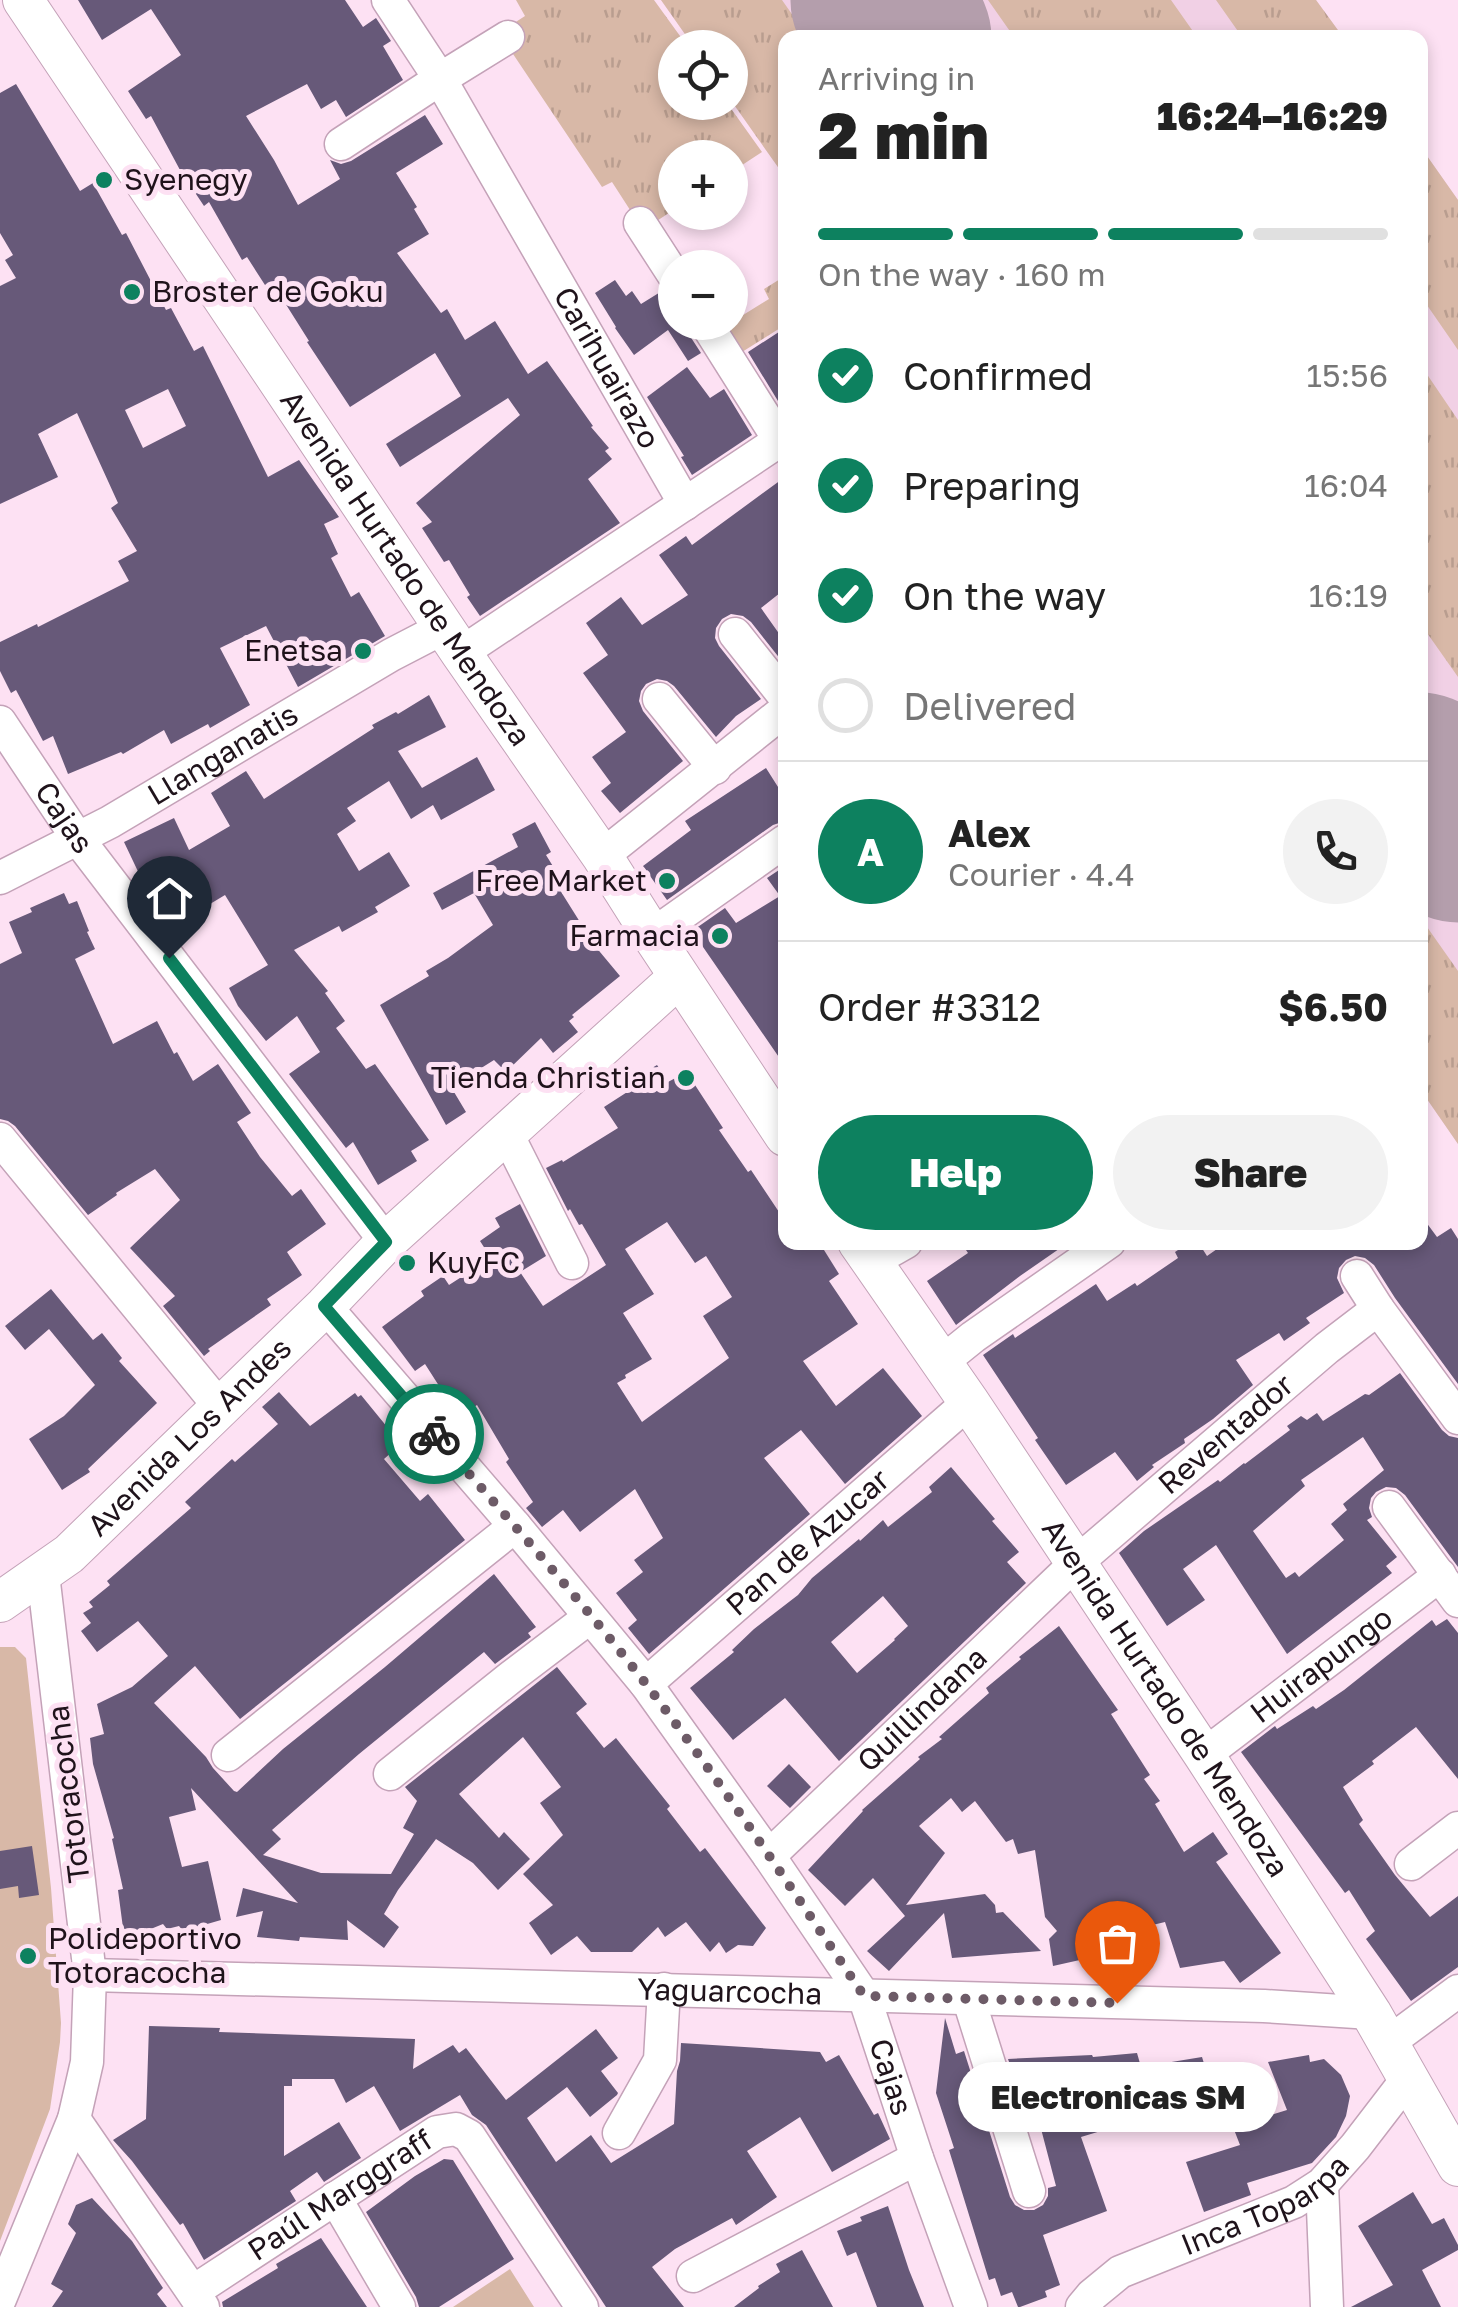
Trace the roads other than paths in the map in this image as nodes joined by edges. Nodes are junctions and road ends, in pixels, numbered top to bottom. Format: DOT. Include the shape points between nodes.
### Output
graph roads {
  1 [pos="23,0"];
  2 [pos="388,0"];
  3 [pos="508,37"];
  4 [pos="440,79"];
  5 [pos="341,144"];
  6 [pos="640,223"];
  7 [pos="658,250"];
  8 [pos="717,340"];
  9 [pos="778,433"];
  10 [pos="778,442"];
  11 [pos="684,504"];
  12 [pos="736,634"];
  13 [pos="453,640"];
  14 [pos="778,688"];
  15 [pos="659,699"];
  16 [pos="778,716"];
  17 [pos="0,722"];
  18 [pos="714,768"];
  19 [pos="78,838"];
  20 [pos="778,846"];
  21 [pos="602,856"];
  22 [pos="0,878"];
  23 [pos="652,935"];
  24 [pos="679,977"];
  25 [pos="778,1122"];
  26 [pos="506,1132"];
  27 [pos="0,1138"];
  28 [pos="386,1242"];
  29 [pos="879,1250"];
  30 [pos="1098,1250"];
  31 [pos="572,1263"];
  32 [pos="1357,1276"];
  33 [pos="324,1306"];
  34 [pos="1378,1309"];
  35 [pos="942,1362"];
  36 [pos="969,1402"];
  37 [pos="220,1407"];
  38 [pos="1458,1418"];
  39 [pos="1388,1507"];
  40 [pos="515,1526"];
  41 [pos="1076,1563"];
  42 [pos="43,1574"];
  43 [pos="1449,1588"];
  44 [pos="0,1602"];
  45 [pos="590,1616"];
  46 [pos="646,1684"];
  47 [pos="228,1755"];
  48 [pos="1204,1755"];
  49 [pos="390,1774"];
  50 [pos="1458,1828"];
  51 [pos="769,1856"];
  52 [pos="1410,1864"];
  53 [pos="90,1975"];
  54 [pos="664,1990"];
  55 [pos="1458,1990"];
  56 [pos="864,1996"];
  57 [pos="969,2000"];
  58 [pos="1379,2028"];
  59 [pos="1408,2078"];
  60 [pos="74,2119"];
  61 [pos="619,2134"];
  62 [pos="917,2158"];
  63 [pos="1458,2166"];
  64 [pos="1322,2184"];
  65 [pos="1030,2191"];
  66 [pos="336,2198"];
  67 [pos="693,2276"];
  68 [pos="0,2298"];
  69 [pos="198,2299"];
  70 [pos="1087,2301"];
  71 [pos="399,2307"];
  72 [pos="582,2307"];
  73 [pos="970,2307"];
  74 [pos="1326,2307"];
  1 -- 13 [label="main road, Avenida Hurtado de Mendoza"];
  2 -- 4 [label="street, Carihuairazo"];
  3 -- 4 [label="street"];
  4 -- 5 [label="street"];
  4 -- 11 [label="street, Carihuairazo"];
  6 -- 7 [label="street"];
  8 -- 9 [label="street"];
  10 -- 11 [label="street"];
  11 -- 13 [label="street"];
  12 -- 14 [label="street"];
  13 -- 19 [label="street, Llanganatis" via="391,656"];
  13 -- 21 [label="main road, Avenida Hurtado de Mendoza"];
  15 -- 18 [label="street"];
  16 -- 18 [label="street"];
  17 -- 19 [label="street, Cajas"];
  18 -- 21 [label="street"];
  19 -- 22 [label="street, Llanganatis"];
  19 -- 28 [label="street, Cajas"];
  20 -- 23 [label="street"];
  21 -- 23 [label="main road, Avenida Hurtado de Mendoza"];
  23 -- 24 [label="main road, Avenida Hurtado de Mendoza"];
  24 -- 25 [label="main road, Avenida Hurtado de Mendoza"];
  24 -- 26 [label="main road, Avenida Los Andes"];
  26 -- 28 [label="main road, Avenida Los Andes"];
  26 -- 31 [label="street"];
  27 -- 37 [label="street"];
  28 -- 33 [label="main road, Avenida Los Andes"];
  29 -- 35 [label="main road, Avenida Hurtado de Mendoza"];
  30 -- 35 [label="street"];
  32 -- 34 [label="street"];
  33 -- 37 [label="main road, Avenida Los Andes"];
  33 -- 40 [label="street, Cajas"];
  34 -- 38 [label="street"];
  34 -- 41 [label="street, Reventador"];
  35 -- 36 [label="main road, Avenida Hurtado de Mendoza"];
  36 -- 41 [label="main road, Avenida Hurtado de Mendoza"];
  36 -- 46 [label="street, Pan de Azucar"];
  37 -- 42 [label="main road, Avenida Los Andes"];
  39 -- 43 [label="street, Huirapungo"];
  40 -- 45 [label="street, Cajas"];
  40 -- 47 [label="street"];
  41 -- 48 [label="main road, Avenida Hurtado de Mendoza"];
  41 -- 51 [label="street, Quillindana"];
  42 -- 44 [label="main road, Avenida Los Andes"];
  42 -- 53 [label="street, Totoracocha"];
  43 -- 48 [label="street, Huirapungo"];
  45 -- 46 [label="street, Cajas"];
  45 -- 49 [label="street"];
  46 -- 51 [label="street, Cajas"];
  48 -- 58 [label="main road, Avenida Hurtado de Mendoza"];
  50 -- 52 [label="street"];
  51 -- 56 [label="street, Cajas"];
  53 -- 54 [label="street, Yaguarcocha"];
  53 -- 60 [label="street, Totoracocha" via="87,2062"];
  54 -- 56 [label="street, Yaguarcocha"];
  54 -- 61 [label="street" via="660,2060"];
  55 -- 58 [label="street"];
  56 -- 57 [label="street, Yaguarcocha"];
  56 -- 62 [label="street, Cajas"];
  57 -- 58 [label="street, Yaguarcocha" via="1264,2006"];
  57 -- 65 [label="street"];
  58 -- 59 [label="main road, Avenida Hurtado de Mendoza"];
  59 -- 63 [label="main road, Avenida Hurtado de Mendoza"];
  59 -- 64 [label="street, Inca Toparpa"];
  60 -- 68 [label="street, Totoracocha"];
  60 -- 69 [label="street"];
  62 -- 67 [label="street"];
  62 -- 73 [label="street, Cajas"];
  64 -- 70 [label="street, Inca Toparpa" via="1294,2202 1120,2272"];
  64 -- 74 [label="street"];
  66 -- 69 [label="street, Paúl Marggraff"];
  66 -- 71 [label="street"];
  66 -- 72 [label="street, Paúl Marggraff" via="437,2132 456,2129 469,2136"];
}
